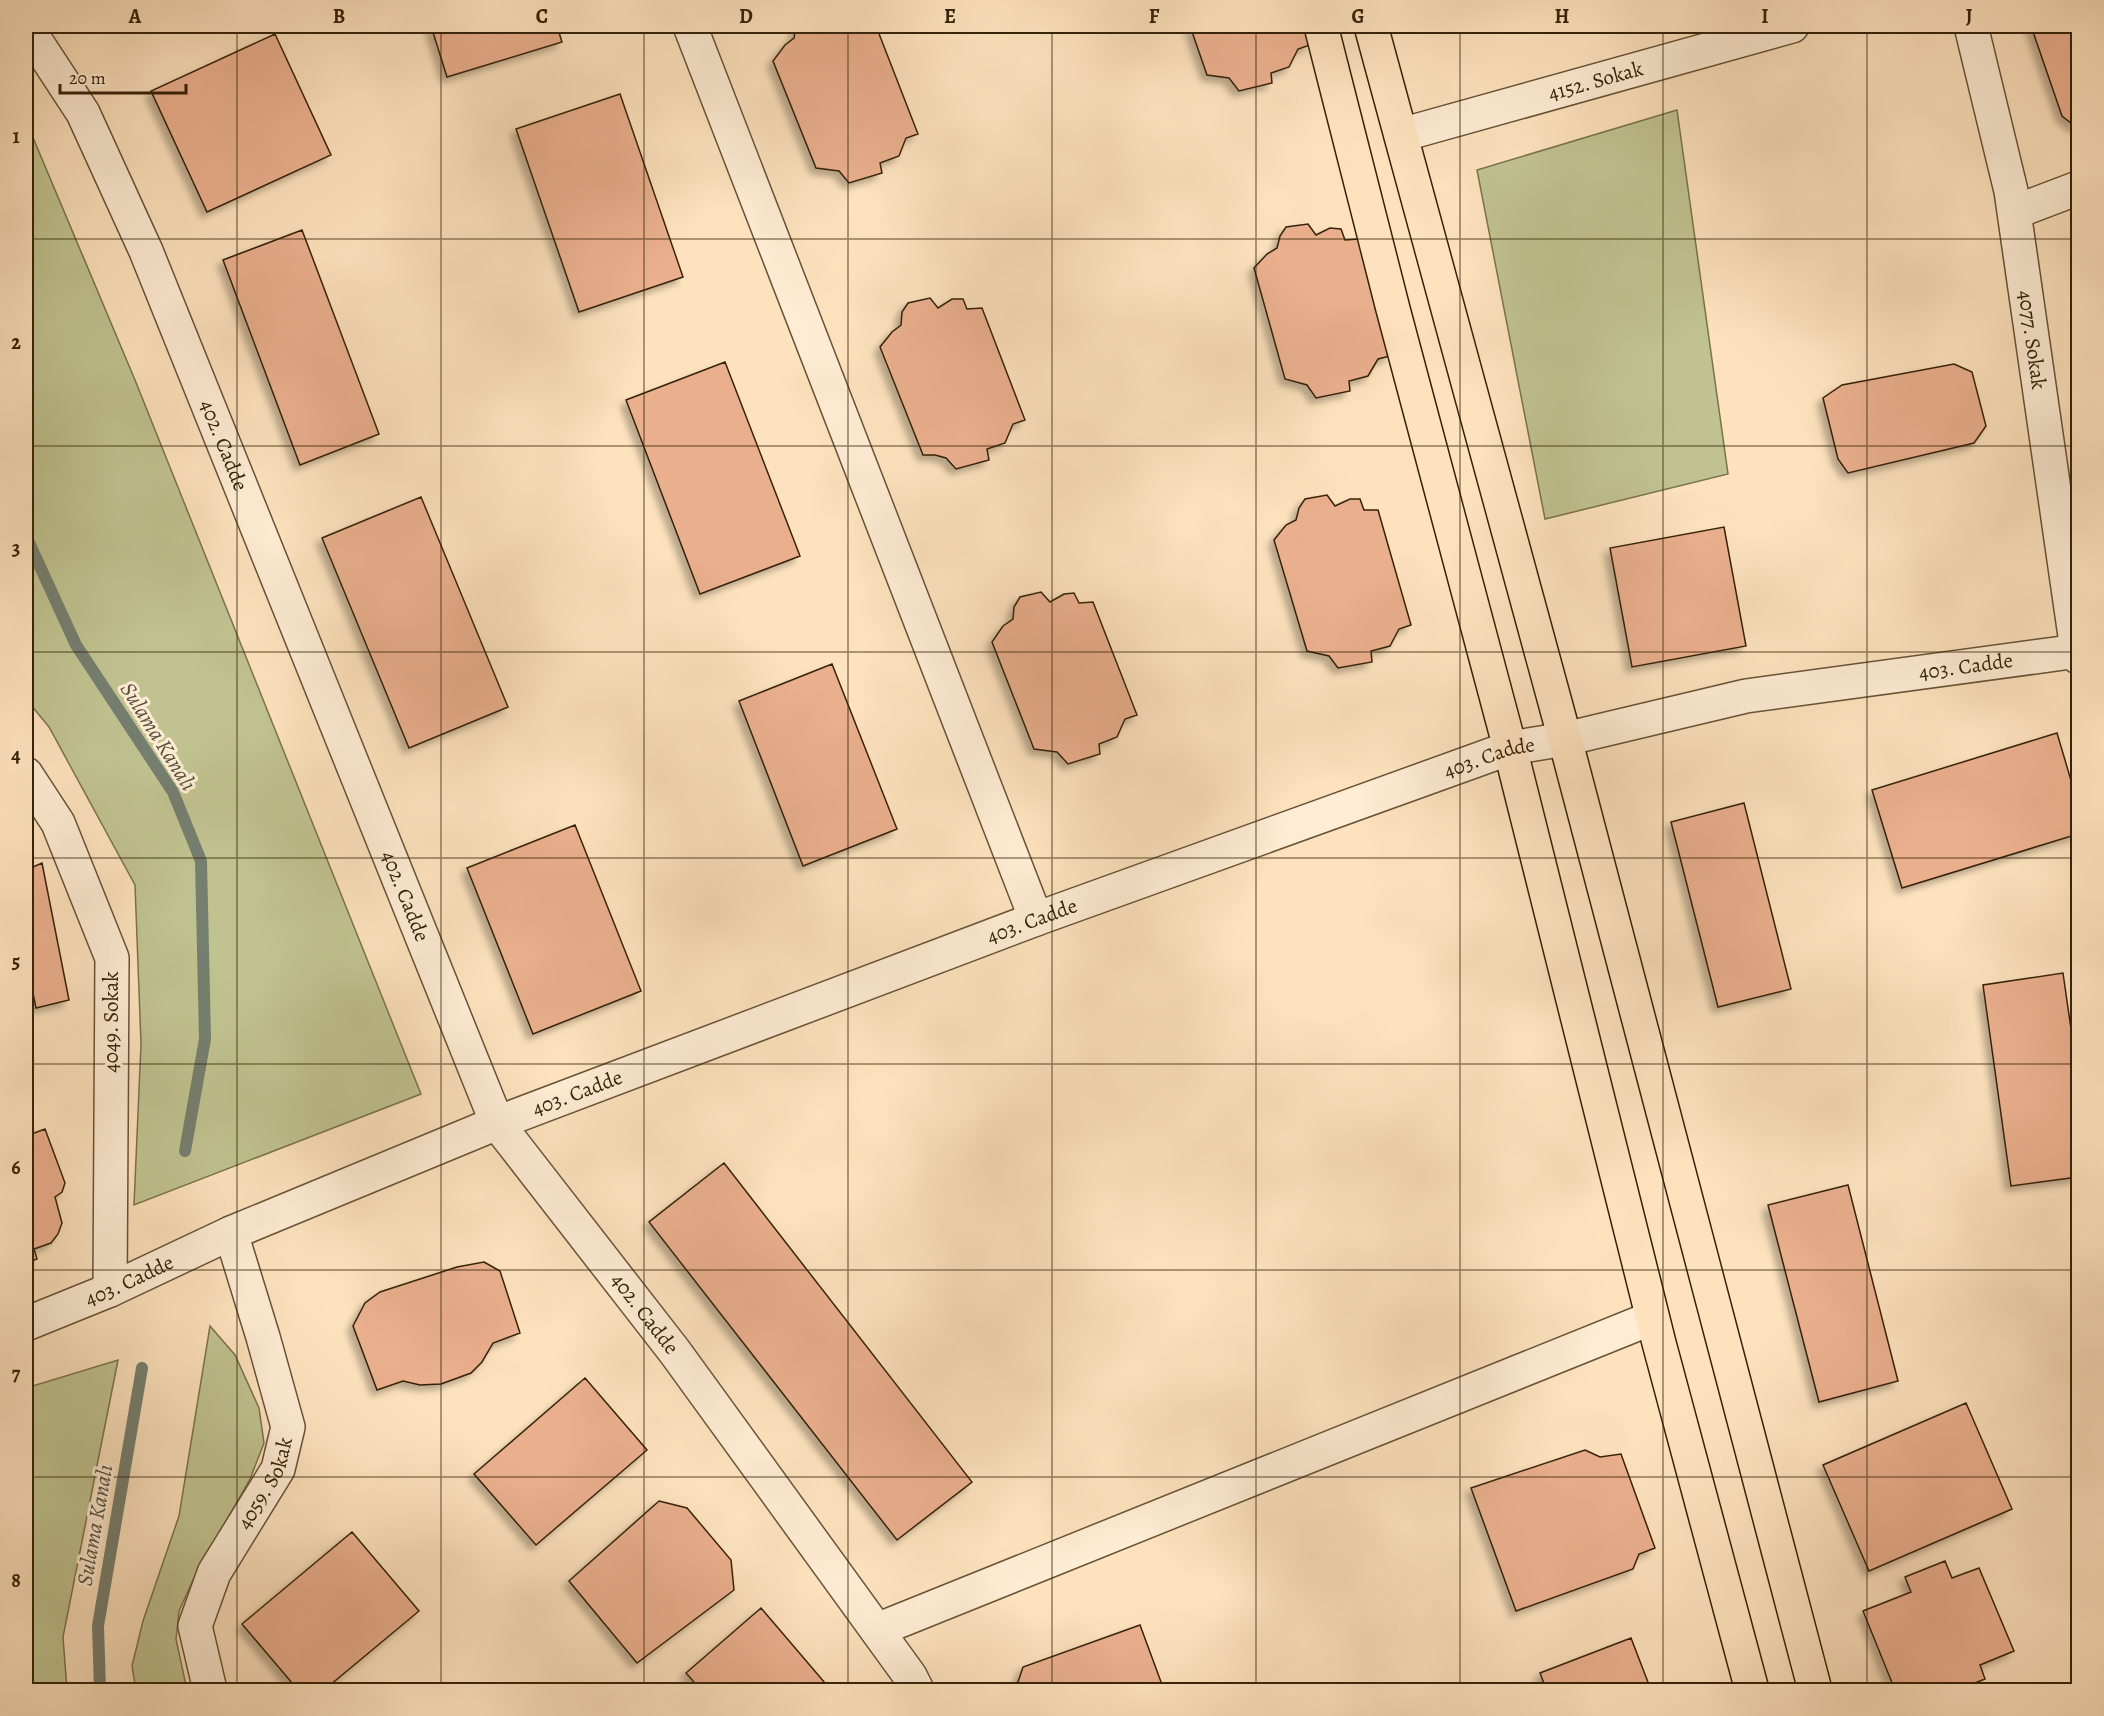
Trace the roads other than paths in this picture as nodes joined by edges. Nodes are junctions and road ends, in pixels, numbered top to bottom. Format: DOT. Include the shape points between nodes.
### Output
graph roads {
  1 [pos="690,26"];
  2 [pos="1322,26"];
  3 [pos="1371,26"];
  4 [pos="1792,26"];
  5 [pos="1971,26"];
  6 [pos="37,28"];
  7 [pos="1401,135"];
  8 [pos="2079,188"];
  9 [pos="2015,212"];
  10 [pos="2078,653"];
  11 [pos="1565,739"];
  12 [pos="1509,748"];
  13 [pos="26,774"];
  14 [pos="1036,919"];
  15 [pos="497,1123"];
  16 [pos="231,1233"];
  17 [pos="110,1290"];
  18 [pos="1652,1318"];
  19 [pos="26,1324"];
  20 [pos="877,1630"];
  21 [pos="210,1690"];
  22 [pos="917,1690"];
  23 [pos="1752,1690"];
  24 [pos="1815,1690"];
  1 -- 14 [label="street"];
  2 -- 12 [label="main road"];
  3 -- 7 [label="main road"];
  4 -- 7 [label="street, 4152. Sokak"];
  5 -- 9 [label="street, 4077. Sokak"];
  6 -- 15 [label="street, 402. Cadde" via="83,113 146,251"];
  7 -- 11 [label="main road"];
  8 -- 9 [label="street"];
  9 -- 10 [label="street, 4077. Sokak"];
  10 -- 11 [label="street, 403. Cadde" via="1746,696"];
  11 -- 12 [label="street, 403. Cadde"];
  11 -- 24 [label="main road"];
  12 -- 14 [label="street, 403. Cadde"];
  12 -- 18 [label="main road"];
  13 -- 17 [label="street, 4049. Sokak" via="58,823 112,958"];
  14 -- 15 [label="street, 403. Cadde"];
  15 -- 16 [label="street, 403. Cadde"];
  15 -- 20 [label="street, 402. Cadde" via="675,1352"];
  16 -- 17 [label="street, 403. Cadde"];
  16 -- 21 [label="street, 4059. Sokak" via="288,1427 278,1469 214,1573 195,1626"];
  17 -- 19 [label="street, 403. Cadde"];
  18 -- 20 [label="street"];
  18 -- 23 [label="main road"];
  20 -- 22 [label="street, 402. Cadde"];
}
